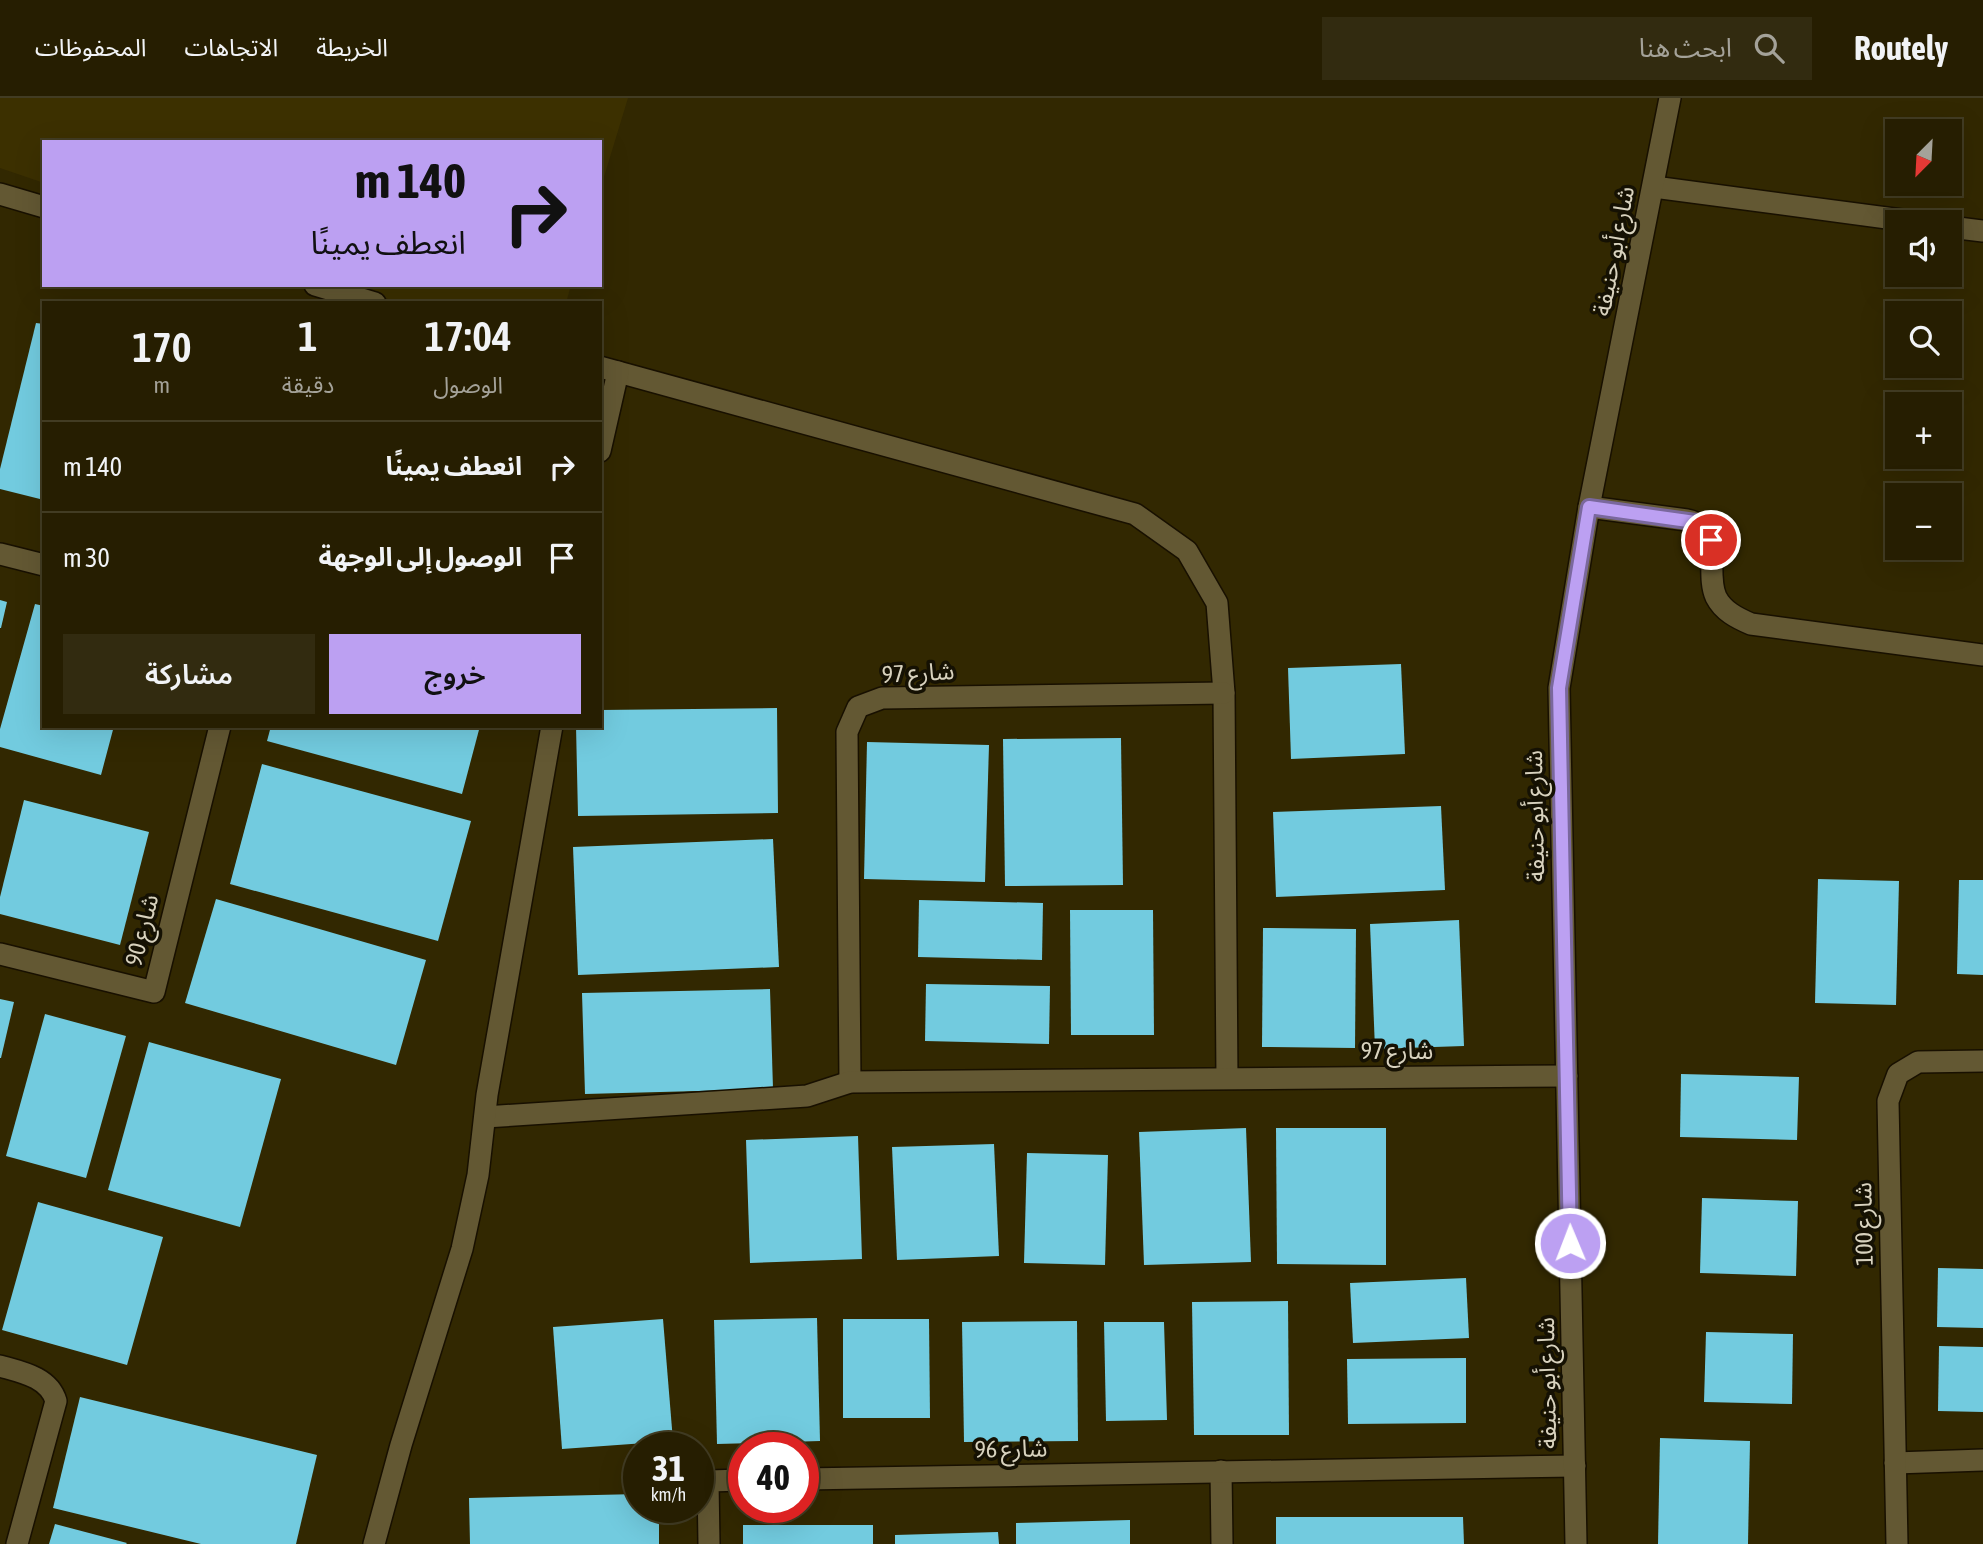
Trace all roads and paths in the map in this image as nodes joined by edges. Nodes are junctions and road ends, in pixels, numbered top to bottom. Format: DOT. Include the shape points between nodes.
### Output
graph roads {
  1 [pos="1670,98"];
  2 [pos="1654,187"];
  3 [pos="0,194"];
  4 [pos="42,206"];
  5 [pos="1885,218"];
  6 [pos="1962,228"];
  7 [pos="1983,231"];
  8 [pos="322,287"];
  9 [pos="368,301"];
  10 [pos="609,370"];
  11 [pos="602,433"];
  12 [pos="1589,507"];
  13 [pos="0,554"];
  14 [pos="42,564"];
  15 [pos="1983,655"];
  16 [pos="1224,693"];
  17 [pos="219,728"];
  18 [pos="552,728"];
  19 [pos="0,954"];
  20 [pos="1983,1061"];
  21 [pos="1567,1076"];
  22 [pos="1227,1078"];
  23 [pos="850,1082"];
  24 [pos="485,1117"];
  25 [pos="0,1366"];
  26 [pos="1983,1460"];
  27 [pos="1895,1463"];
  28 [pos="1575,1466"];
  29 [pos="1221,1471"];
  30 [pos="819,1479"];
  31 [pos="728,1480"];
  32 [pos="18,1544"];
  33 [pos="374,1544"];
  34 [pos="709,1544"];
  35 [pos="1222,1544"];
  36 [pos="1576,1544"];
  37 [pos="1897,1544"];
  1 -- 2 [label="street, شارع أبو حنيفة"];
  2 -- 5 [label="street"];
  2 -- 12 [label="street, شارع أبو حنيفة"];
  3 -- 4 [label="street"];
  6 -- 7 [label="street"];
  8 -- 9 [label="street"];
  10 -- 11 [label="street"];
  10 -- 16 [label="street" via="1135,514 1187,551 1217,603"];
  12 -- 15 [label="street" via="1702,526 1711,540 1712,584 1717,598 1731,614 1751,624"];
  12 -- 21 [label="street, شارع أبو حنيفة" via="1559,688"];
  13 -- 14 [label="street"];
  16 -- 22 [label="street"];
  16 -- 23 [label="street, شارع 97" via="882,698 858,707 847,732"];
  17 -- 19 [label="street, شارع 90" via="153,992"];
  18 -- 24 [label="street"];
  20 -- 27 [label="street, شارع 100" via="1917,1062 1898,1074 1888,1101"];
  21 -- 22 [label="street, شارع 97"];
  21 -- 28 [label="street, شارع أبو حنيفة"];
  22 -- 23 [label="street, شارع 97"];
  23 -- 24 [label="street" via="807,1096"];
  24 -- 33 [label="street" via="462,1249"];
  25 -- 32 [label="street" via="37,1378 56,1401"];
  26 -- 27 [label="street"];
  27 -- 37 [label="street, شارع 100"];
  28 -- 29 [label="street, شارع 96"];
  28 -- 36 [label="street, شارع أبو حنيفة"];
  29 -- 30 [label="street, شارع 96"];
  29 -- 35 [label="street"];
  31 -- 34 [label="street" via="708,1481"];
}
